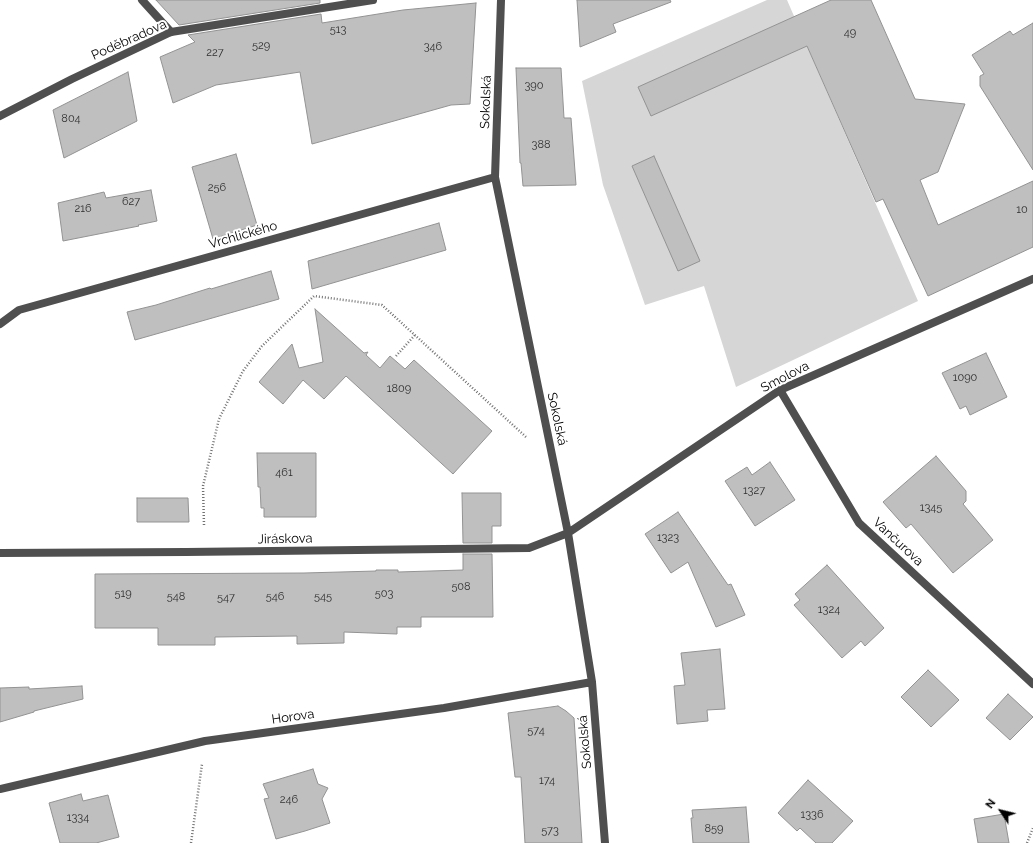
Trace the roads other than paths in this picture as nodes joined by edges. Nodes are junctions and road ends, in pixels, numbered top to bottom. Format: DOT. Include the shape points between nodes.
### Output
graph roads {
  1 [pos="142,0"];
  2 [pos="372,0"];
  3 [pos="501,0"];
  4 [pos="170,32"];
  5 [pos="0,116"];
  6 [pos="495,177"];
  7 [pos="1033,279"];
  8 [pos="0,324"];
  9 [pos="780,390"];
  10 [pos="568,533"];
  11 [pos="0,553"];
  12 [pos="592,682"];
  13 [pos="1033,684"];
  14 [pos="0,789"];
  15 [pos="605,843"];
  1 -- 4 [label="street"];
  2 -- 4 [label="street, Poděbradova"];
  3 -- 6 [label="street, Sokolská"];
  4 -- 5 [label="street, Poděbradova"];
  6 -- 8 [label="street, Vrchlického" via="19,310"];
  6 -- 10 [label="street, Sokolská"];
  7 -- 9 [label="street, Smolova"];
  9 -- 10 [label="street, Smolova"];
  9 -- 13 [label="street, Vančurova" via="859,523"];
  10 -- 11 [label="street, Jiráskova" via="529,548"];
  10 -- 12 [label="street, Sokolská"];
  12 -- 14 [label="street, Horova" via="444,708 205,741"];
  12 -- 15 [label="street, Sokolská"];
}
